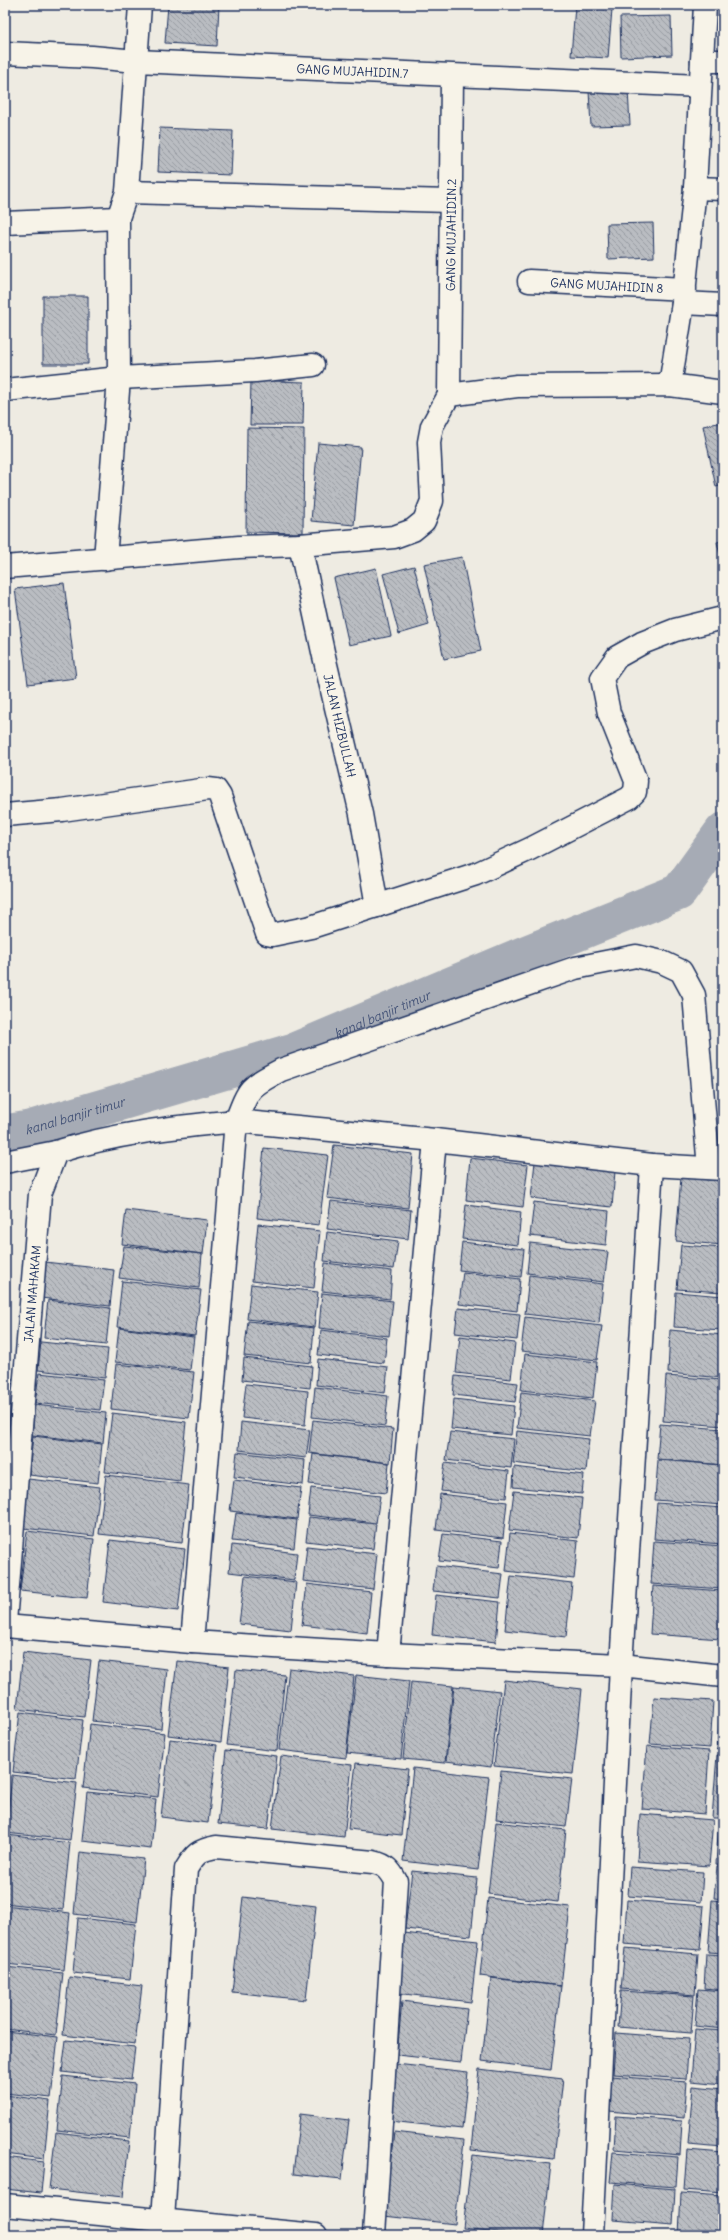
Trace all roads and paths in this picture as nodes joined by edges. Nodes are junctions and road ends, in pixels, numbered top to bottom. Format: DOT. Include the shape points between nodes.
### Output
graph roads {
  1 [pos="140,5"];
  2 [pos="706,5"];
  3 [pos="5,53"];
  4 [pos="136,61"];
  5 [pos="713,61"];
  6 [pos="452,76"];
  7 [pos="700,86"];
  8 [pos="695,188"];
  9 [pos="723,189"];
  10 [pos="127,192"];
  11 [pos="449,201"];
  12 [pos="118,218"];
  13 [pos="5,223"];
  14 [pos="529,281"];
  15 [pos="684,296"];
  16 [pos="723,305"];
  17 [pos="313,365"];
  18 [pos="119,378"];
  19 [pos="670,384"];
  20 [pos="5,390"];
  21 [pos="723,392"];
  22 [pos="449,395"];
  23 [pos="300,546"];
  24 [pos="105,559"];
  25 [pos="5,566"];
  26 [pos="723,618"];
  27 [pos="5,814"];
  28 [pos="377,906"];
  29 [pos="236,1121"];
  30 [pos="435,1140"];
  31 [pos="56,1152"];
  32 [pos="5,1162"];
  33 [pos="652,1165"];
  34 [pos="716,1168"];
  35 [pos="5,1622"];
  36 [pos="5,1626"];
  37 [pos="192,1642"];
  38 [pos="388,1654"];
  39 [pos="621,1665"];
  40 [pos="723,1676"];
  41 [pos="5,2205"];
  42 [pos="163,2228"];
  43 [pos="316,2235"];
  44 [pos="374,2235"];
  45 [pos="592,2235"];
  1 -- 4 [label="street"];
  2 -- 5 [label="street"];
  3 -- 4 [label="street, GANG MUJAHIDIN.7"];
  4 -- 6 [label="street, GANG MUJAHIDIN.7"];
  4 -- 10 [label="street"];
  5 -- 7 [label="street"];
  6 -- 7 [label="street, GANG MUJAHIDIN.7"];
  6 -- 11 [label="street, GANG MUJAHIDIN.2"];
  7 -- 8 [label="street"];
  8 -- 9 [label="street"];
  8 -- 15 [label="street"];
  10 -- 11 [label="street"];
  10 -- 12 [label="street"];
  11 -- 22 [label="street, GANG MUJAHIDIN.2"];
  12 -- 13 [label="street"];
  12 -- 18 [label="street"];
  14 -- 15 [label="street, GANG MUJAHIDIN 8"];
  15 -- 16 [label="street, GANG MUJAHIDIN 8"];
  15 -- 19 [label="street"];
  17 -- 18 [label="street" via="254,371"];
  18 -- 20 [label="street"];
  18 -- 24 [label="street"];
  19 -- 21 [label="street"];
  19 -- 22 [label="street" via="516,386"];
  22 -- 23 [label="street" via="432,426 429,442 432,501 424,522 413,530 394,537"];
  23 -- 24 [label="street" via="239,547"];
  23 -- 28 [label="street, JALAN HIZBULLAH" via="361,814"];
  24 -- 25 [label="street"];
  26 -- 28 [label="street" via="675,630 642,643 617,657 602,678 609,713 636,781 636,792 629,798 476,874"];
  27 -- 28 [label="street" via="62,810 208,789 216,790 267,934 311,928"];
  29 -- 30 [label="street"];
  29 -- 31 [label="street" via="146,1130 94,1140"];
  29 -- 34 [label="street" via="247,1093 257,1083 281,1070 575,968 636,956 681,970 694,995"];
  29 -- 37 [label="street"];
  30 -- 33 [label="street"];
  30 -- 38 [label="street"];
  31 -- 32 [label="street"];
  31 -- 35 [label="street, JALAN MAHAKAM" via="40,1194"];
  33 -- 34 [label="street"];
  33 -- 39 [label="street"];
  36 -- 37 [label="street"];
  37 -- 38 [label="street"];
  38 -- 39 [label="street"];
  39 -- 40 [label="street"];
  39 -- 45 [label="street"];
  41 -- 42 [label="street"];
  42 -- 43 [label="street"];
  42 -- 44 [label="street" via="186,1869 194,1856 203,1849 216,1847 373,1862 385,1865 396,1881"];
}
